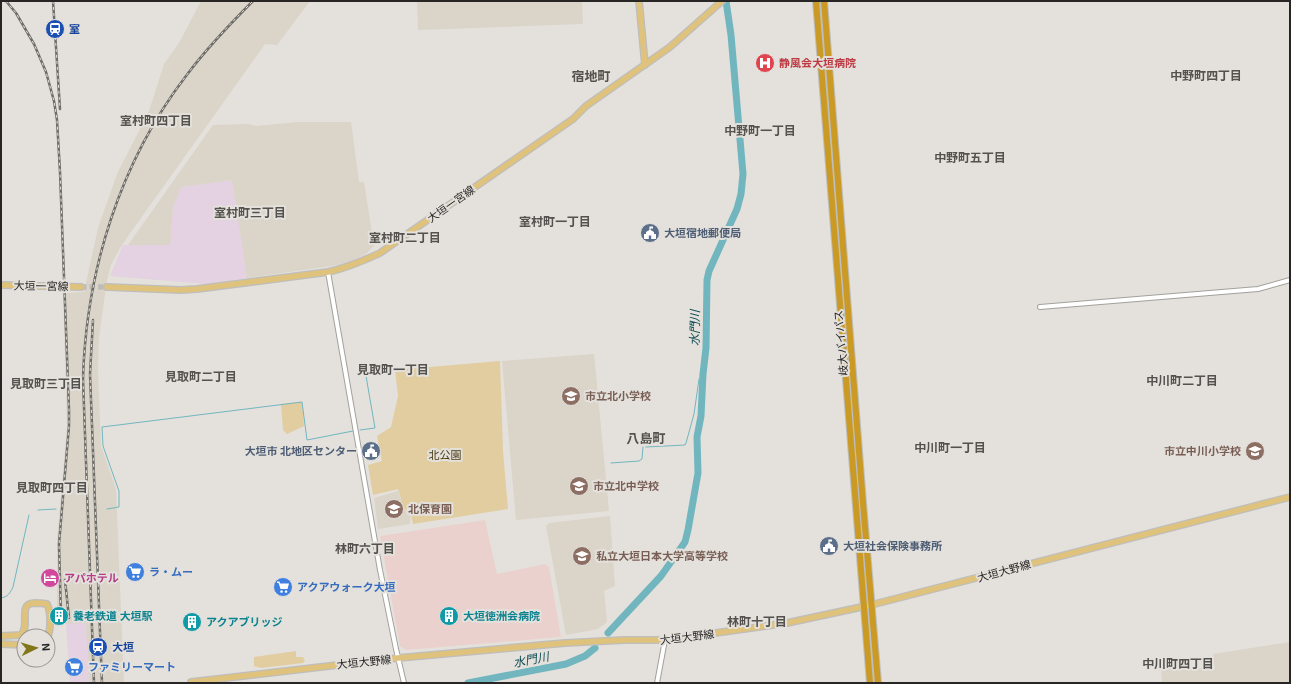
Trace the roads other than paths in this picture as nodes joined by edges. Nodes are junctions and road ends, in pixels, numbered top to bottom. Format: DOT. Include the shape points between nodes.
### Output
graph roads {
  1 [pos="639,1"];
  2 [pos="722,1"];
  3 [pos="816,1"];
  4 [pos="824,1"];
  5 [pos="645,64"];
  6 [pos="328,272"];
  7 [pos="1290,280"];
  8 [pos="1,285"];
  9 [pos="81,287"];
  10 [pos="107,287"];
  11 [pos="1040,307"];
  12 [pos="1290,497"];
  13 [pos="871,605"];
  14 [pos="864,607"];
  15 [pos="26,628"];
  16 [pos="50,628"];
  17 [pos="16,635"];
  18 [pos="1,636"];
  19 [pos="665,640"];
  20 [pos="1,644"];
  21 [pos="16,645"];
  22 [pos="398,658"];
  23 [pos="191,683"];
  24 [pos="404,683"];
  25 [pos="657,683"];
  26 [pos="870,683"];
  27 [pos="878,683"];
  1 -- 5 [label="main road"];
  2 -- 5 [label="main road, 大垣一宮線" via="670,47"];
  3 -- 14 [label="highway, 岐大バイパス"];
  4 -- 13 [label="highway, 岐大バイパス"];
  5 -- 6 [label="main road, 大垣一宮線" via="586,106 573,119 380,253 352,266"];
  6 -- 10 [label="main road, 大垣一宮線" via="181,290"];
  6 -- 22 [label="street" via="380,570"];
  7 -- 11 [label="street" via="1258,289"];
  8 -- 9 [label="main road, 大垣一宮線"];
  12 -- 13 [label="main road, 大垣大野線"];
  13 -- 14 [label="main road, 大垣大野線"];
  13 -- 27 [label="highway, 岐大バイパス"];
  14 -- 19 [label="main road, 大垣大野線" via="787,623"];
  14 -- 26 [label="highway, 岐大バイパス"];
  15 -- 16 [label="main road" via="25,612 29,603 47,604"];
  17 -- 18 [label="main road"];
  19 -- 22 [label="main road, 大垣大野線" via="600,641"];
  19 -- 25 [label="street"];
  20 -- 21 [label="main road"];
  22 -- 23 [label="main road, 大垣大野線"];
  22 -- 24 [label="street"];
}
